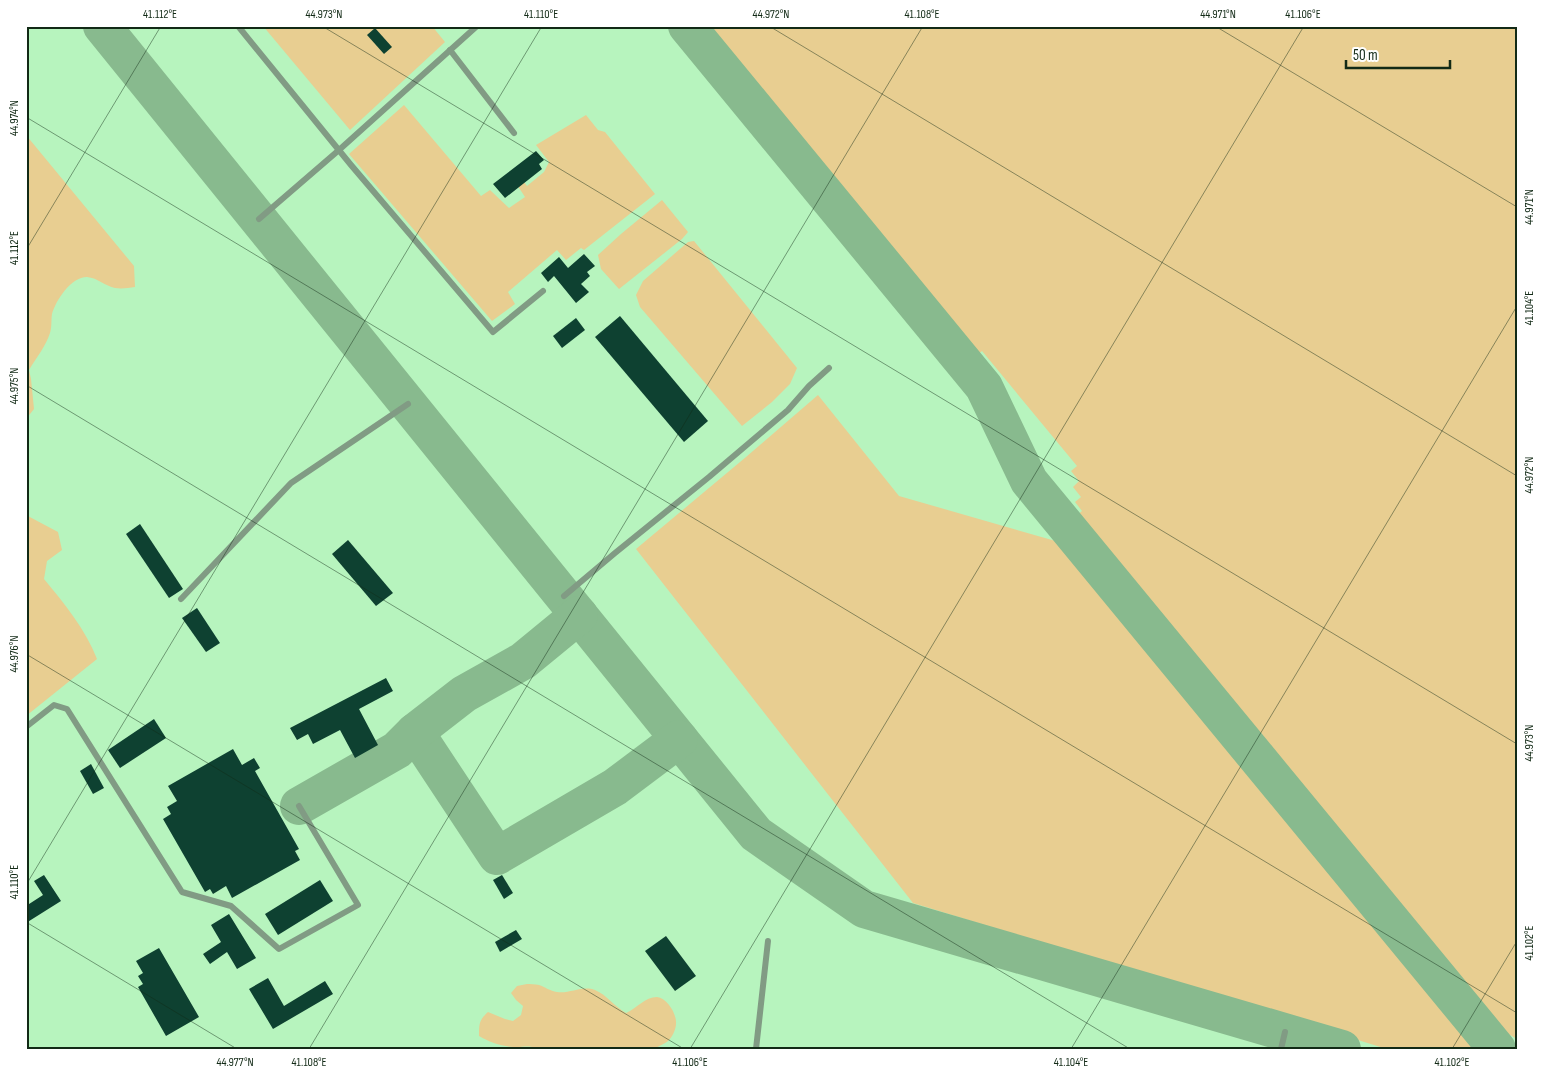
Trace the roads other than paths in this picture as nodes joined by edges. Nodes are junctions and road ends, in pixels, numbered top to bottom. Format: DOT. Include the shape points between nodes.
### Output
graph roads {
  1 [pos="238,26"];
  2 [pos="477,26"];
  3 [pos="450,50"];
  4 [pos="514,133"];
  5 [pos="339,150"];
  6 [pos="259,220"];
  7 [pos="543,291"];
  8 [pos="829,368"];
  9 [pos="408,404"];
  10 [pos="564,596"];
  11 [pos="181,600"];
  12 [pos="26,727"];
  13 [pos="299,806"];
  14 [pos="768,941"];
  15 [pos="1284,1032"];
  16 [pos="756,1049"];
  17 [pos="1281,1049"];
  1 -- 5 [label="lane"];
  2 -- 3 [label="lane"];
  3 -- 4 [label="lane"];
  3 -- 5 [label="lane"];
  5 -- 6 [label="lane"];
  5 -- 7 [label="lane" via="493,332"];
  8 -- 10 [label="lane" via="788,410"];
  9 -- 11 [label="lane" via="291,483"];
  12 -- 13 [label="lane" via="54,705 66,709 182,892 230,906 279,949 358,905"];
  14 -- 16 [label="lane"];
  15 -- 17 [label="lane"];
}
